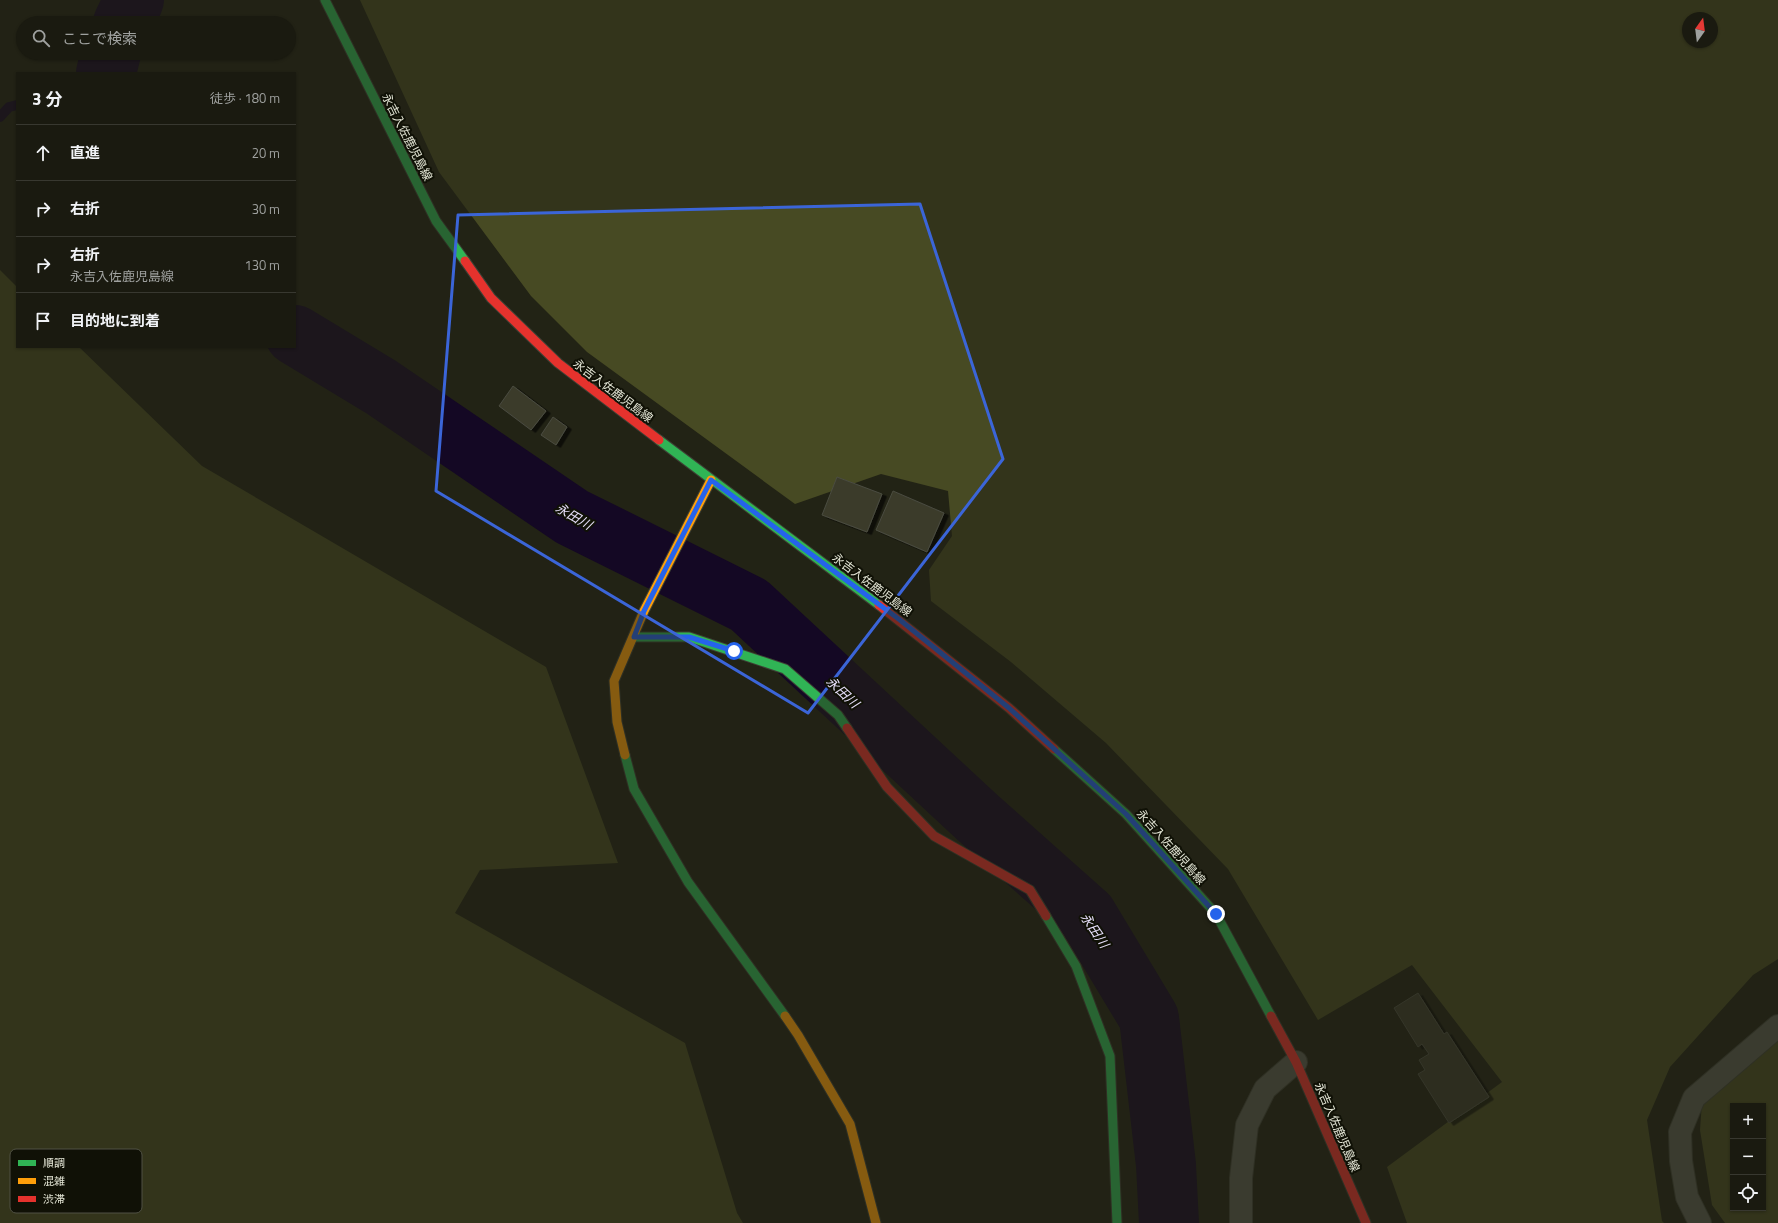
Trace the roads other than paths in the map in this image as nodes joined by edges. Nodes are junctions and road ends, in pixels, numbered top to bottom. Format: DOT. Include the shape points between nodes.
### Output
graph roads {
  1 [pos="325,0"];
  2 [pos="711,480"];
  3 [pos="634,637"];
  4 [pos="1778,1026"];
  5 [pos="1296,1062"];
  6 [pos="876,1223"];
  7 [pos="1117,1223"];
  8 [pos="1241,1223"];
  9 [pos="1366,1223"];
  10 [pos="1700,1223"];
  1 -- 2 [label="street, 永吉入佐鹿児島線" via="436,221 491,298 558,363"];
  2 -- 3 [label="street" via="644,611"];
  2 -- 5 [label="street, 永吉入佐鹿児島線" via="912,630 1009,708 1126,814 1216,914"];
  3 -- 6 [label="street" via="614,681 617,722 634,789 688,882 798,1035 850,1124"];
  3 -- 7 [label="street" via="689,637 785,669 838,715 887,787 934,836 1030,890 1076,966 1110,1056"];
  4 -- 10 [label="street" via="1694,1098 1680,1132 1681,1161 1687,1197"];
  5 -- 8 [label="street" via="1265,1090 1247,1125 1241,1178"];
  5 -- 9 [label="street, 永吉入佐鹿児島線"];
}
